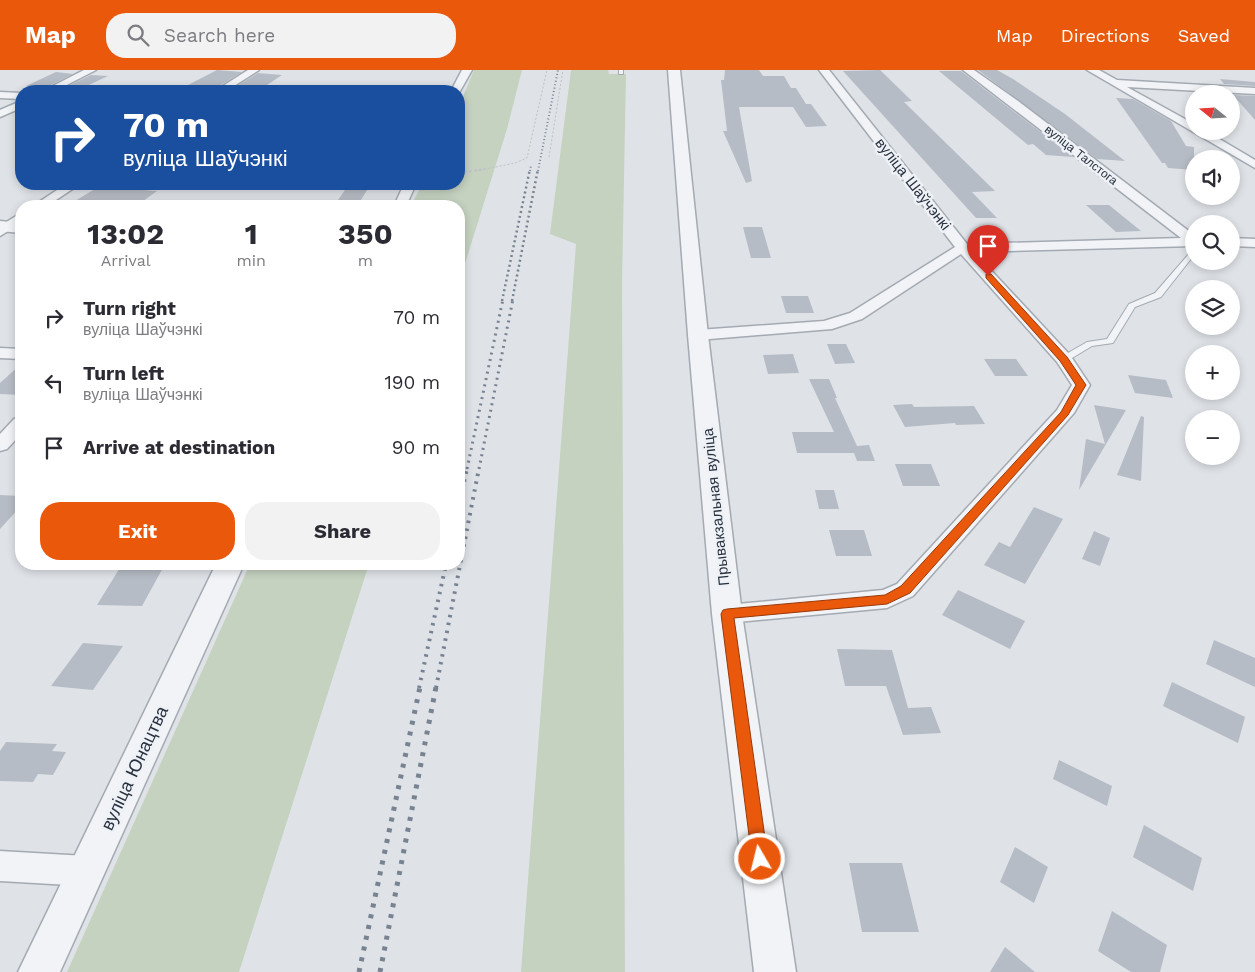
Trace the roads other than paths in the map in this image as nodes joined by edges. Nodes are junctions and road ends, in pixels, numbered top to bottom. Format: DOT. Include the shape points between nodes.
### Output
graph roads {
  1 [pos="91,70"];
  2 [pos="254,70"];
  3 [pos="467,70"];
  4 [pos="674,70"];
  5 [pos="824,70"];
  6 [pos="968,70"];
  7 [pos="1092,70"];
  8 [pos="1115,83"];
  9 [pos="60,85"];
  10 [pos="230,85"];
  11 [pos="459,85"];
  12 [pos="1255,91"];
  13 [pos="0,95"];
  14 [pos="15,96"];
  15 [pos="15,107"];
  16 [pos="0,114"];
  17 [pos="1185,124"];
  18 [pos="1213,140"];
  19 [pos="1255,165"];
  20 [pos="64,190"];
  21 [pos="49,200"];
  22 [pos="1185,235"];
  23 [pos="1185,242"];
  24 [pos="1240,242"];
  25 [pos="1255,243"];
  26 [pos="963,248"];
  27 [pos="1185,261"];
  28 [pos="698,335"];
  29 [pos="0,353"];
  30 [pos="15,354"];
  31 [pos="1064,359"];
  32 [pos="15,429"];
  33 [pos="0,445"];
  34 [pos="227,570"];
  35 [pos="727,614"];
  36 [pos="0,866"];
  37 [pos="86,871"];
  38 [pos="39,972"];
  39 [pos="775,972"];
  1 -- 9 [label="street"];
  2 -- 10 [label="street"];
  3 -- 11 [label="street"];
  4 -- 28 [label="street, Прывакзальная вуліца"];
  5 -- 26 [label="street, вуліца Шаўчэнкі"];
  6 -- 22 [label="street, вуліца Талстога"];
  7 -- 8 [label="street"];
  8 -- 12 [label="street"];
  8 -- 17 [label="street"];
  13 -- 14 [label="street"];
  15 -- 16 [label="street"];
  18 -- 19 [label="street"];
  20 -- 21 [label="street"];
  23 -- 26 [label="street"];
  24 -- 25 [label="street"];
  26 -- 28 [label="street" via="856,316 826,326"];
  26 -- 31 [label="street, вуліца Шаўчэнкі"];
  27 -- 31 [label="lane" via="1158,295 1132,306 1110,340 1090,344"];
  28 -- 35 [label="street, Прывакзальная вуліца"];
  29 -- 30 [label="street"];
  31 -- 35 [label="street, вуліца Шаўчэнкі" via="1081,385 1065,413 905,590 887,599"];
  32 -- 33 [label="street"];
  34 -- 37 [label="street, вуліца Юнацтва"];
  35 -- 39 [label="street, Прывакзальная вуліца"];
  36 -- 37 [label="street"];
  37 -- 38 [label="street, вуліца Юнацтва"];
}
